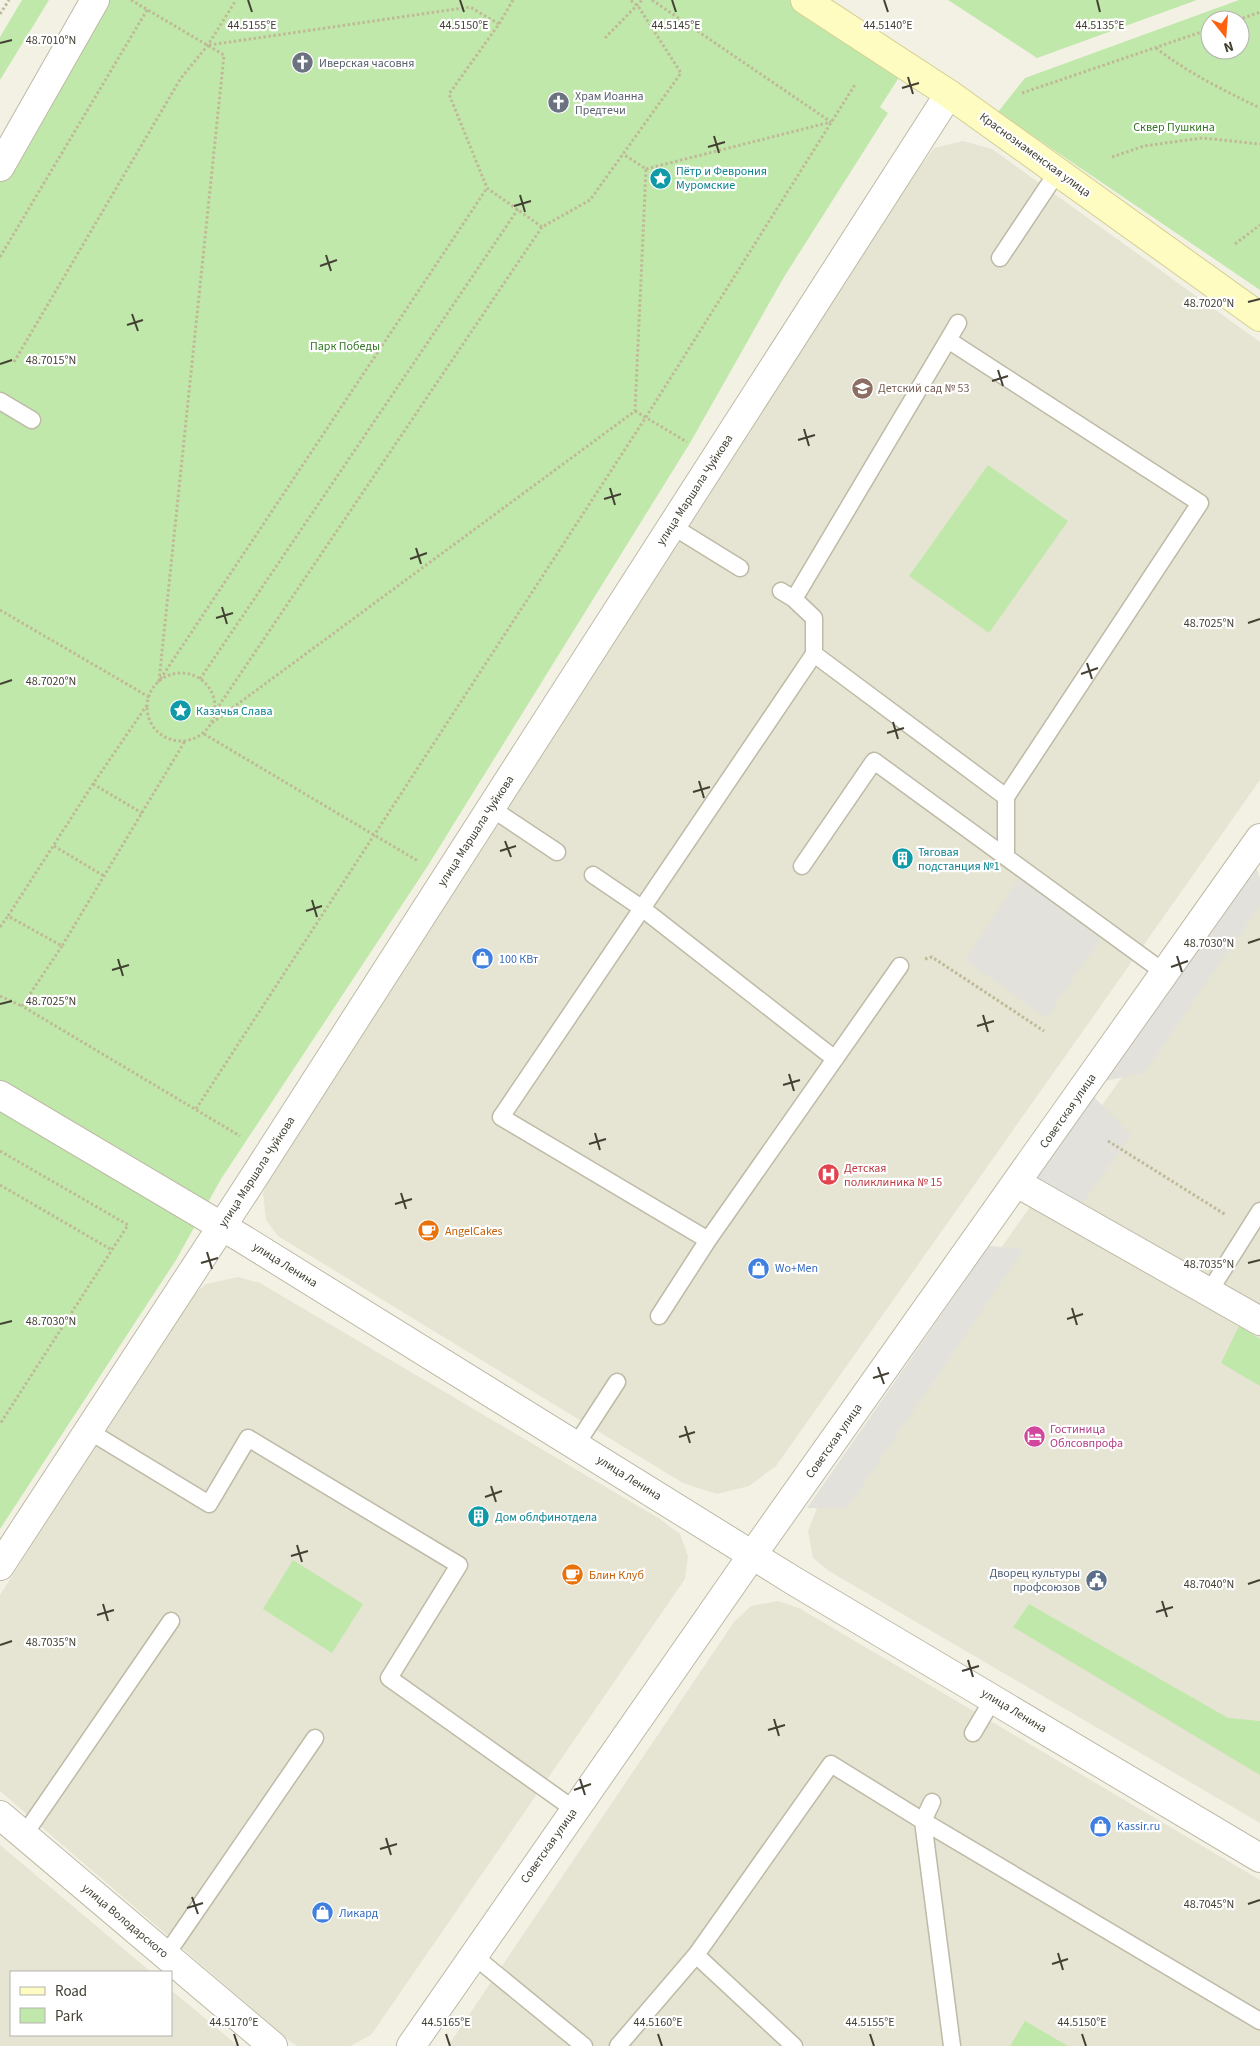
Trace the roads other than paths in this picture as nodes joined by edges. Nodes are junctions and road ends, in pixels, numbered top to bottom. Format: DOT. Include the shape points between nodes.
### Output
graph roads {
  1 [pos="95,0"];
  2 [pos="805,0"];
  3 [pos="949,94"];
  4 [pos="0,167"];
  5 [pos="1058,172"];
  6 [pos="1000,258"];
  7 [pos="1260,317"];
  8 [pos="958,323"];
  9 [pos="948,340"];
  10 [pos="0,400"];
  11 [pos="32,420"];
  12 [pos="672,526"];
  13 [pos="740,568"];
  14 [pos="814,654"];
  15 [pos="1006,797"];
  16 [pos="491,808"];
  17 [pos="1260,838"];
  18 [pos="557,852"];
  19 [pos="1006,858"];
  20 [pos="802,866"];
  21 [pos="593,875"];
  22 [pos="642,909"];
  23 [pos="900,966"];
  24 [pos="1165,973"];
  25 [pos="835,1059"];
  26 [pos="0,1095"];
  27 [pos="1017,1183"];
  28 [pos="1260,1211"];
  29 [pos="221,1227"];
  30 [pos="708,1240"];
  31 [pos="1209,1292"];
  32 [pos="659,1316"];
  33 [pos="1260,1321"];
  34 [pos="618,1382"];
  35 [pos="89,1431"];
  36 [pos="576,1445"];
  37 [pos="752,1554"];
  38 [pos="0,1566"];
  39 [pos="171,1621"];
  40 [pos="993,1699"];
  41 [pos="973,1733"];
  42 [pos="315,1738"];
  43 [pos="932,1802"];
  44 [pos="574,1810"];
  45 [pos="0,1815"];
  46 [pos="923,1821"];
  47 [pos="24,1835"];
  48 [pos="1260,1858"];
  49 [pos="166,1955"];
  50 [pos="696,1955"];
  51 [pos="474,1956"];
  52 [pos="1260,2021"];
  53 [pos="273,2046"];
  54 [pos="411,2046"];
  55 [pos="584,2046"];
  56 [pos="618,2046"];
  57 [pos="794,2046"];
  58 [pos="952,2046"];
  1 -- 4 [label="street"];
  2 -- 3 [label="main road, Краснознаменская улица"];
  3 -- 5 [label="main road, Краснознаменская улица"];
  3 -- 12 [label="street, улица Маршала Чуйкова"];
  5 -- 6 [label="lane"];
  5 -- 7 [label="main road, Краснознаменская улица"];
  8 -- 9 [label="lane"];
  9 -- 14 [label="lane" via="788,595 814,618"];
  9 -- 15 [label="lane" via="1200,503"];
  10 -- 11 [label="lane"];
  12 -- 13 [label="lane"];
  12 -- 16 [label="street, улица Маршала Чуйкова"];
  14 -- 15 [label="lane"];
  14 -- 22 [label="lane"];
  15 -- 19 [label="lane"];
  16 -- 18 [label="lane"];
  16 -- 29 [label="street, улица Маршала Чуйкова"];
  17 -- 24 [label="street, Советская улица"];
  19 -- 20 [label="lane" via="874,761"];
  19 -- 24 [label="lane"];
  21 -- 22 [label="lane"];
  22 -- 25 [label="lane"];
  22 -- 30 [label="lane" via="501,1118"];
  23 -- 25 [label="lane"];
  24 -- 27 [label="street, Советская улица"];
  25 -- 30 [label="lane"];
  26 -- 29 [label="street, улица Ленина"];
  27 -- 31 [label="street"];
  27 -- 37 [label="street, Советская улица"];
  28 -- 31 [label="lane"];
  29 -- 35 [label="street, улица Маршала Чуйкова"];
  29 -- 36 [label="street, улица Ленина"];
  30 -- 32 [label="lane"];
  31 -- 33 [label="street"];
  34 -- 36 [label="lane"];
  35 -- 38 [label="street, улица Маршала Чуйкова"];
  35 -- 44 [label="lane" via="209,1504 248,1438 459,1565 389,1678"];
  36 -- 37 [label="street, улица Ленина"];
  37 -- 40 [label="street, улица Ленина"];
  37 -- 44 [label="street, Советская улица"];
  39 -- 47 [label="lane"];
  40 -- 41 [label="lane"];
  40 -- 48 [label="street, улица Ленина"];
  42 -- 49 [label="lane"];
  43 -- 46 [label="lane"];
  44 -- 51 [label="street, Советская улица"];
  45 -- 47 [label="street, улица Володарского"];
  46 -- 50 [label="lane" via="831,1764"];
  46 -- 52 [label="lane"];
  46 -- 58 [label="lane"];
  47 -- 49 [label="street, улица Володарского"];
  49 -- 53 [label="street, улица Володарского"];
  50 -- 56 [label="lane"];
  50 -- 57 [label="lane"];
  51 -- 54 [label="street, Советская улица"];
  51 -- 55 [label="lane"];
}
